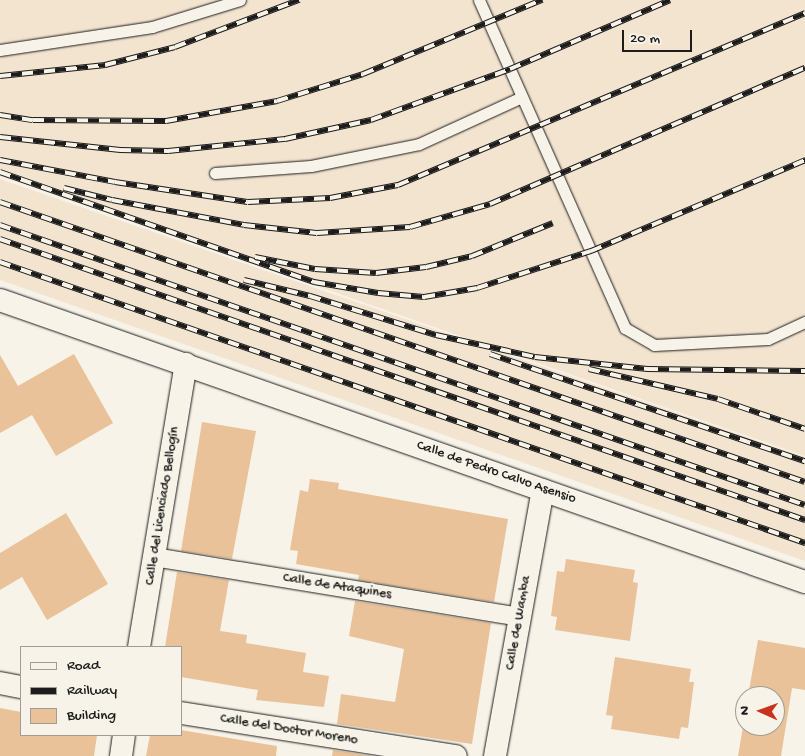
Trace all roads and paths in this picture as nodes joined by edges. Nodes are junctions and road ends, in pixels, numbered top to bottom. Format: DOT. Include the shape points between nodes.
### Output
graph roads {
  1 [pos="240,0"];
  2 [pos="479,0"];
  3 [pos="0,50"];
  4 [pos="522,97"];
  5 [pos="215,173"];
  6 [pos="0,300"];
  7 [pos="805,322"];
  8 [pos="186,364"];
  9 [pos="543,490"];
  10 [pos="154,557"];
  11 [pos="805,582"];
  12 [pos="520,617"];
  13 [pos="139,646"];
  14 [pos="0,683"];
  15 [pos="20,687"];
  16 [pos="182,714"];
  17 [pos="124,736"];
  18 [pos="121,756"];
  19 [pos="456,756"];
  20 [pos="495,756"];
  1 -- 3 [label="lane" via="152,26"];
  2 -- 4 [label="lane"];
  4 -- 5 [label="lane" via="419,144 311,166"];
  4 -- 7 [label="lane" via="625,328 654,344 768,339"];
  6 -- 8 [label="street, Calle de Pedro Calvo Asensio"];
  8 -- 9 [label="street, Calle de Pedro Calvo Asensio"];
  8 -- 10 [label="street, Calle del Licenciado Bellogín"];
  9 -- 11 [label="street, Calle de Pedro Calvo Asensio"];
  9 -- 12 [label="street, Calle de Wamba"];
  10 -- 12 [label="street, Calle de Ataquines"];
  10 -- 13 [label="street, Calle del Licenciado Bellogín"];
  12 -- 20 [label="street, Calle de Wamba"];
  14 -- 15 [label="street"];
  16 -- 19 [label="street, Calle del Doctor Moreno"];
  17 -- 18 [label="street"];
}
